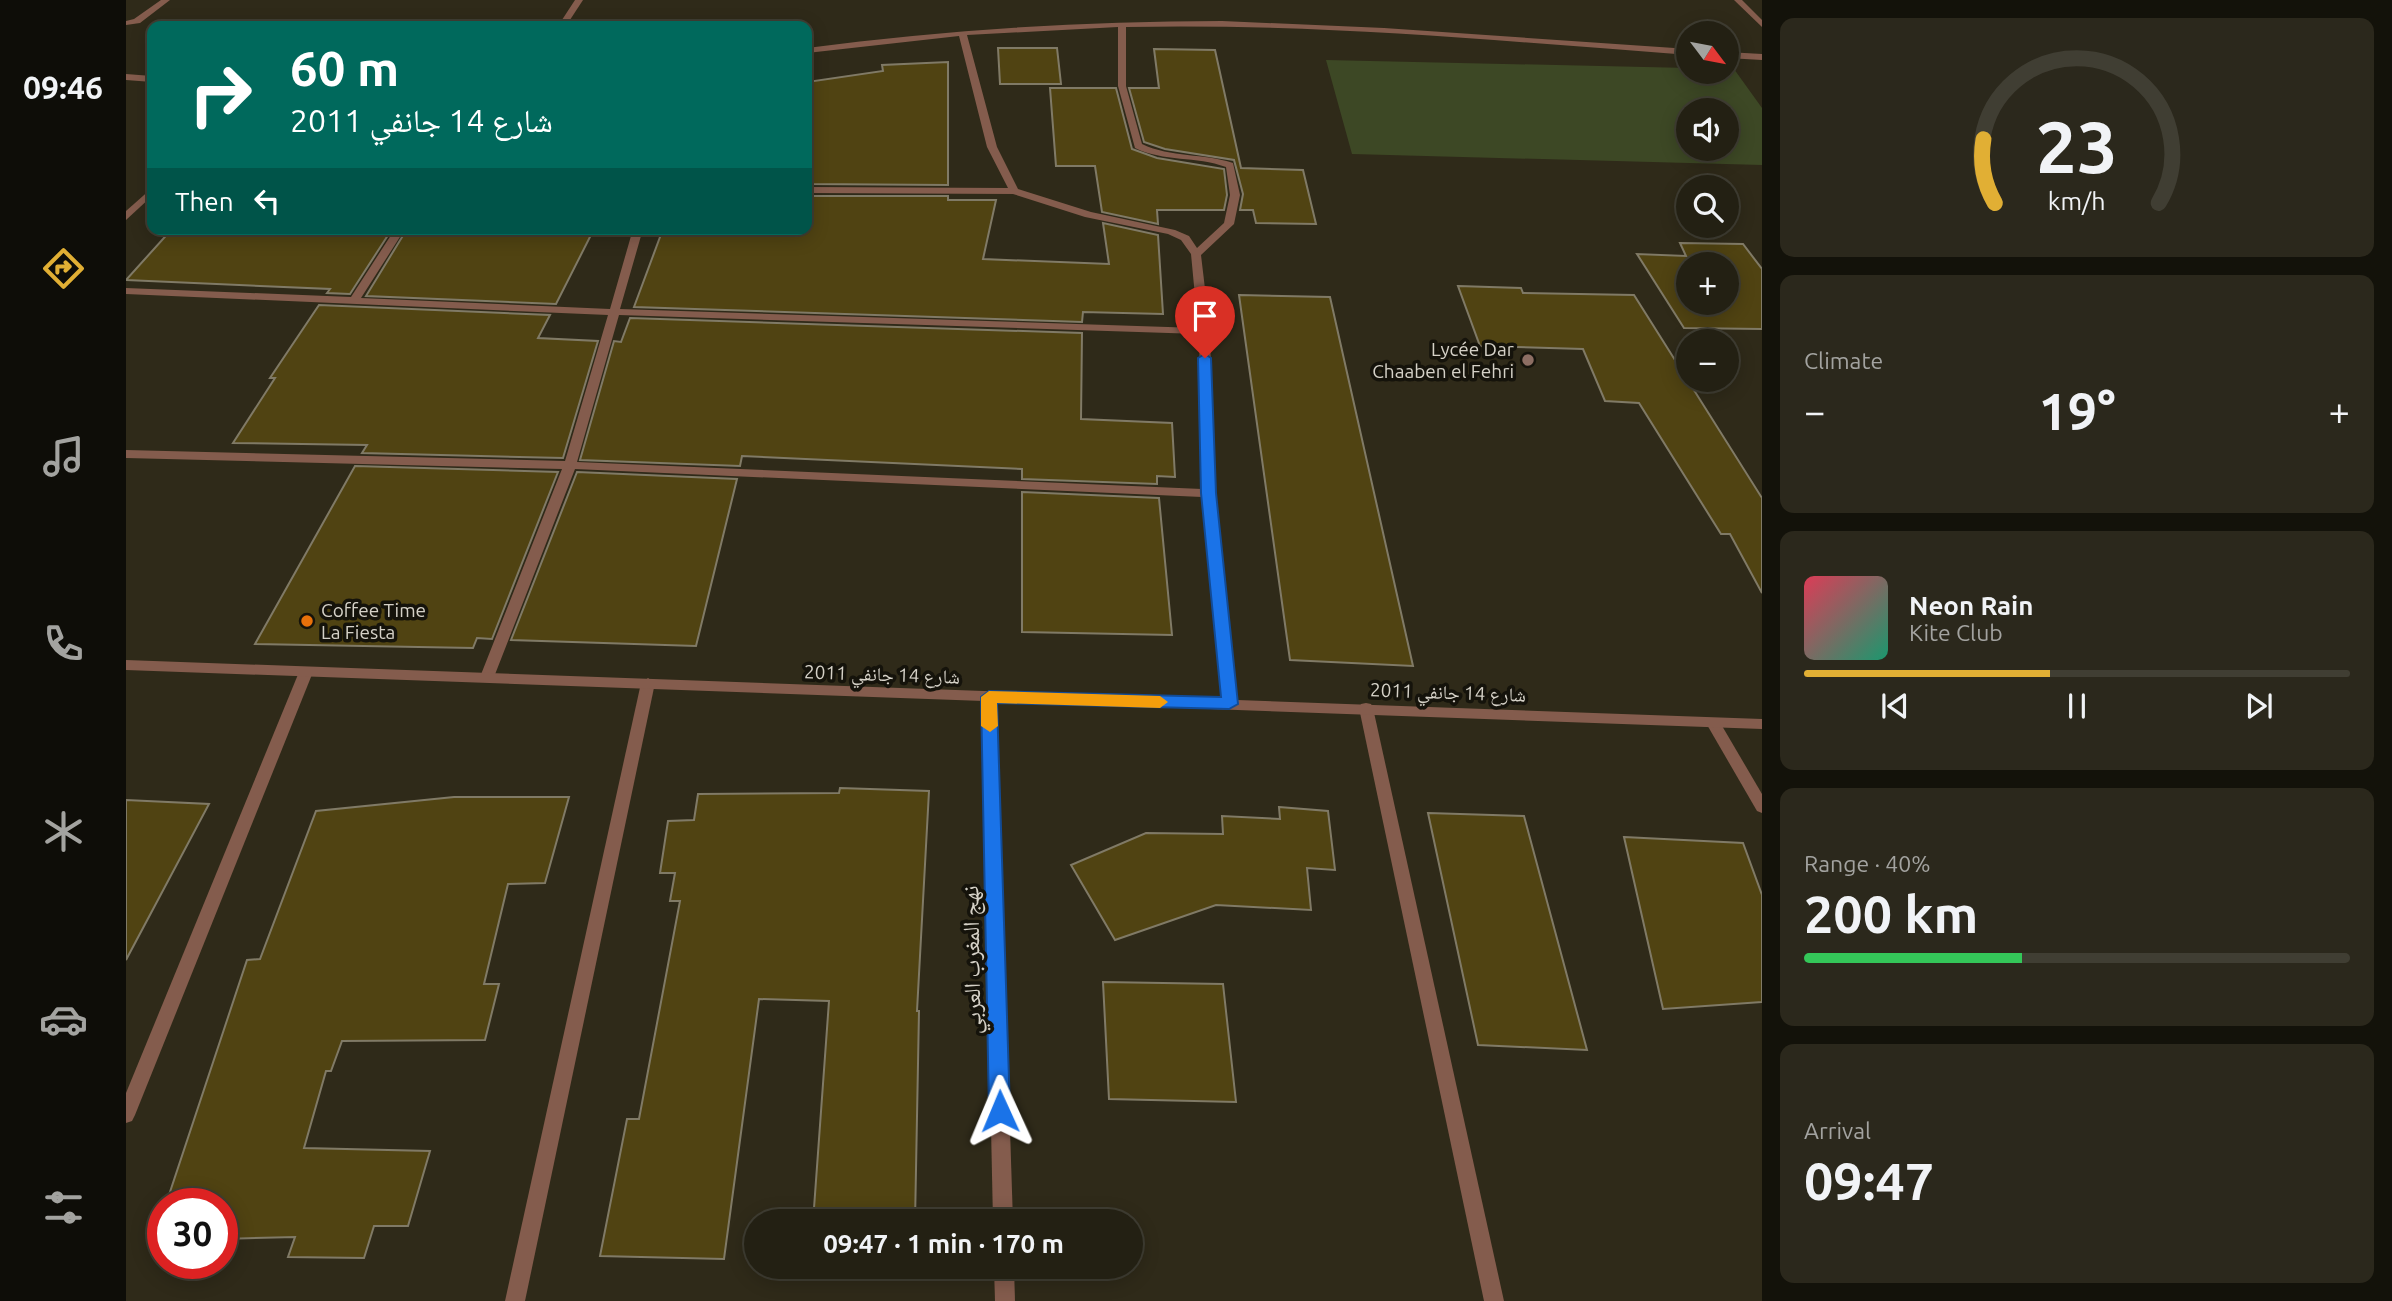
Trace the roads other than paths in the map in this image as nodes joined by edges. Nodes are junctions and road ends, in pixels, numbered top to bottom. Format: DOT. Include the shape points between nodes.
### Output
graph roads {
  1 [pos="166,0"];
  2 [pos="579,0"];
  3 [pos="1738,0"];
  4 [pos="565,21"];
  5 [pos="126,23"];
  6 [pos="1122,25"];
  7 [pos="1762,26"];
  8 [pos="962,32"];
  9 [pos="812,49"];
  10 [pos="1676,51"];
  11 [pos="1740,56"];
  12 [pos="1762,57"];
  13 [pos="126,77"];
  14 [pos="147,79"];
  15 [pos="812,190"];
  16 [pos="1014,191"];
  17 [pos="147,196"];
  18 [pos="126,217"];
  19 [pos="396,235"];
  20 [pos="636,235"];
  21 [pos="1195,254"];
  22 [pos="126,291"];
  23 [pos="353,302"];
  24 [pos="614,312"];
  25 [pos="1204,331"];
  26 [pos="126,454"];
  27 [pos="570,465"];
  28 [pos="1208,493"];
  29 [pos="126,665"];
  30 [pos="306,672"];
  31 [pos="487,677"];
  32 [pos="648,683"];
  33 [pos="989,697"];
  34 [pos="1229,704"];
  35 [pos="1366,708"];
  36 [pos="1713,723"];
  37 [pos="1762,724"];
  38 [pos="1762,807"];
  39 [pos="126,1115"];
  40 [pos="1003,1209"];
  41 [pos="1004,1279"];
  42 [pos="515,1301"];
  43 [pos="1005,1301"];
  44 [pos="1494,1301"];
  1 -- 5 [label="street" via="137,21"];
  2 -- 4 [label="street"];
  3 -- 7 [label="street"];
  6 -- 8 [label="street"];
  6 -- 10 [label="street" via="1283,26"];
  6 -- 21 [label="street" via="1122,86 1138,146 1148,152 1230,164 1235,195 1229,224"];
  8 -- 9 [label="street"];
  8 -- 16 [label="street" via="992,148"];
  11 -- 12 [label="street"];
  13 -- 14 [label="street"];
  15 -- 16 [label="street"];
  16 -- 21 [label="street" via="1089,215 1171,232 1185,238"];
  17 -- 18 [label="street"];
  19 -- 23 [label="street"];
  20 -- 24 [label="street"];
  21 -- 25 [label="street"];
  22 -- 23 [label="street"];
  23 -- 24 [label="street"];
  24 -- 25 [label="street"];
  24 -- 27 [label="street"];
  25 -- 28 [label="street"];
  26 -- 27 [label="street"];
  27 -- 28 [label="street"];
  27 -- 31 [label="street"];
  28 -- 34 [label="street"];
  29 -- 30 [label="street, شارع 14 جانفي 2011"];
  30 -- 31 [label="street, شارع 14 جانفي 2011"];
  30 -- 39 [label="street"];
  31 -- 32 [label="street, شارع 14 جانفي 2011"];
  32 -- 33 [label="street, شارع 14 جانفي 2011"];
  32 -- 42 [label="street"];
  33 -- 34 [label="street, شارع 14 جانفي 2011"];
  33 -- 40 [label="street, نهج المغرب العربي"];
  34 -- 35 [label="street, شارع 14 جانفي 2011"];
  35 -- 36 [label="street, شارع 14 جانفي 2011"];
  35 -- 44 [label="street"];
  36 -- 37 [label="street, شارع 14 جانفي 2011"];
  36 -- 38 [label="street"];
  41 -- 43 [label="street"];
}
